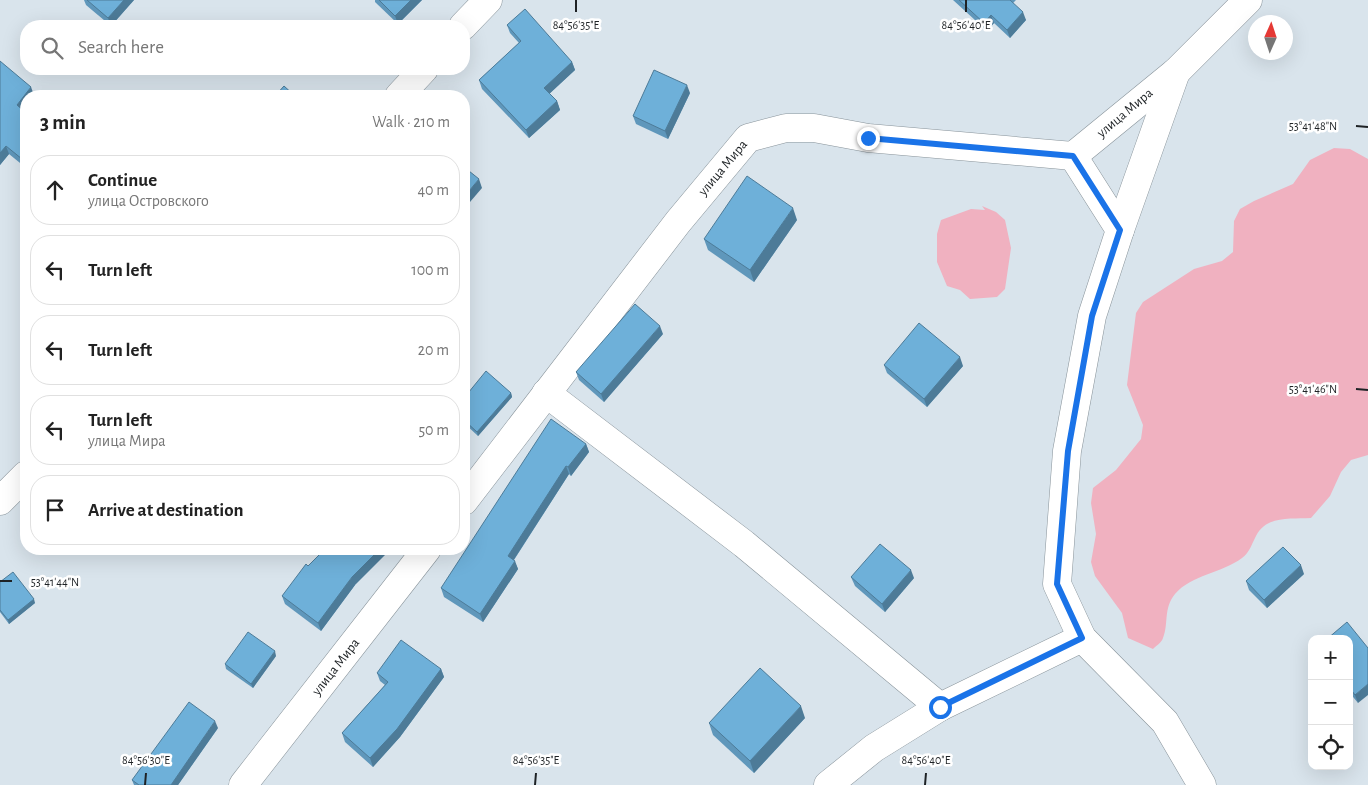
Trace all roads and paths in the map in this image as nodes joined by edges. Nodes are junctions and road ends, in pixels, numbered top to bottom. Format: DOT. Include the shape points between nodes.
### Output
graph roads {
  1 [pos="488,0"];
  2 [pos="1248,0"];
  3 [pos="469,20"];
  4 [pos="1177,71"];
  5 [pos="418,75"];
  6 [pos="405,90"];
  7 [pos="1073,156"];
  8 [pos="1120,230"];
  9 [pos="546,393"];
  10 [pos="20,481"];
  11 [pos="470,493"];
  12 [pos="0,501"];
  13 [pos="422,555"];
  14 [pos="1082,638"];
  15 [pos="940,707"];
  16 [pos="243,785"];
  17 [pos="828,785"];
  18 [pos="1202,785"];
  1 -- 3 [label="street"];
  2 -- 4 [label="street, улица Мира"];
  4 -- 7 [label="street, улица Мира"];
  4 -- 8 [label="street"];
  5 -- 6 [label="street"];
  7 -- 8 [label="street"];
  7 -- 9 [label="street, улица Мира" via="868,138 814,128 786,128 748,138 678,222"];
  8 -- 14 [label="street" via="1092,316 1068,451 1057,584"];
  9 -- 11 [label="street, улица Мира"];
  9 -- 15 [label="street" via="744,544"];
  10 -- 12 [label="street"];
  13 -- 16 [label="street, улица Мира"];
  14 -- 15 [label="street"];
  14 -- 18 [label="street" via="1165,722"];
  15 -- 17 [label="street" via="874,748"];
}
